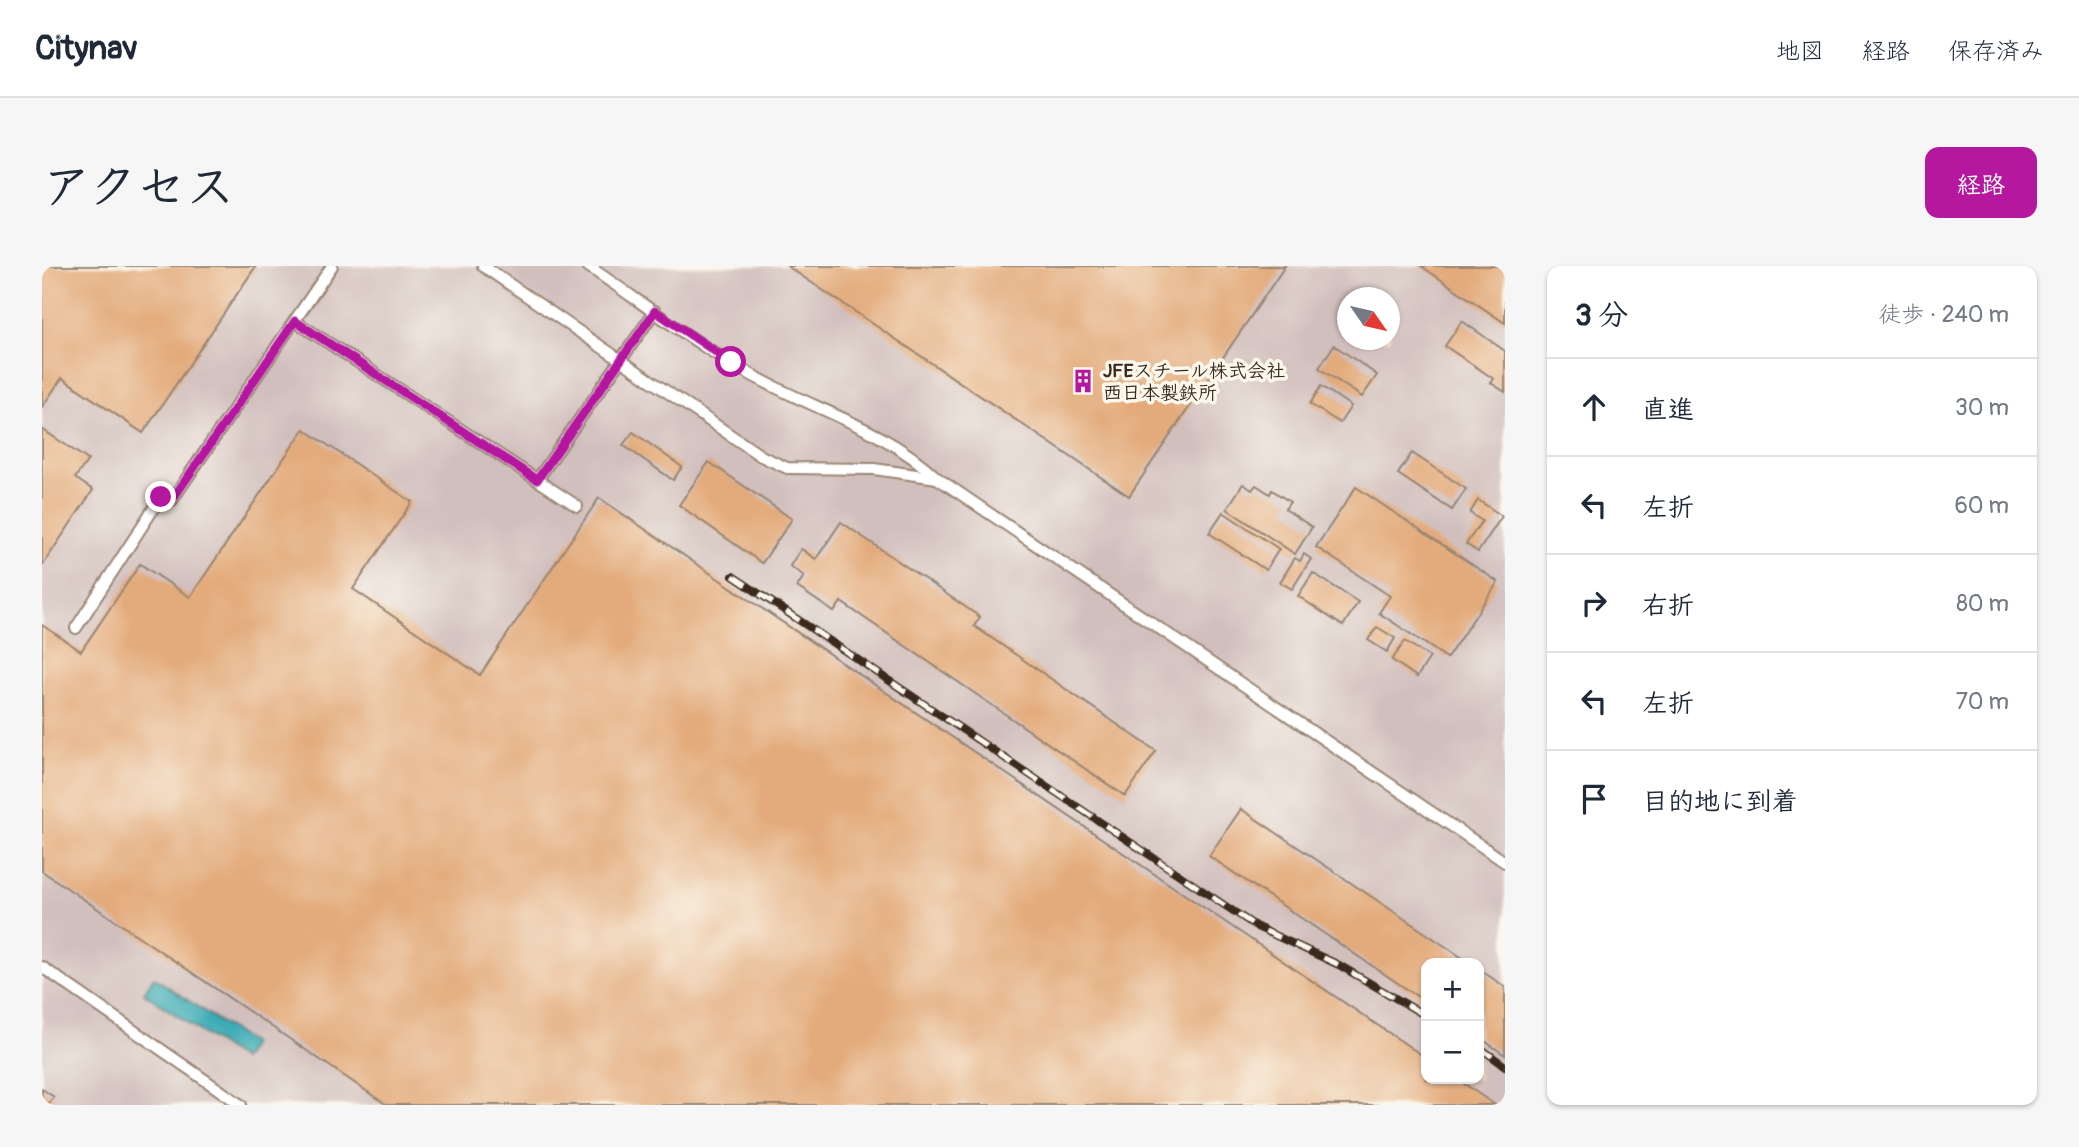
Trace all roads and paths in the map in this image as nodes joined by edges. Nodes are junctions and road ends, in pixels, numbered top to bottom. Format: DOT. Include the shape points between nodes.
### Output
graph roads {
  1 [pos="332,266"];
  2 [pos="483,266"];
  3 [pos="588,266"];
  4 [pos="655,311"];
  5 [pos="295,321"];
  6 [pos="620,361"];
  7 [pos="937,478"];
  8 [pos="537,480"];
  9 [pos="577,506"];
  10 [pos="76,628"];
  11 [pos="1505,862"];
  12 [pos="42,967"];
  13 [pos="241,1105"];
  1 -- 5 [label="lane"];
  2 -- 6 [label="lane"];
  3 -- 4 [label="lane"];
  4 -- 6 [label="lane"];
  4 -- 7 [label="lane" via="770,385 889,440"];
  5 -- 8 [label="lane"];
  5 -- 10 [label="lane" via="172,500 161,497"];
  6 -- 7 [label="lane" via="761,456 787,468 874,469"];
  6 -- 8 [label="lane"];
  7 -- 11 [label="lane"];
  8 -- 9 [label="lane"];
  12 -- 13 [label="lane"];
}
